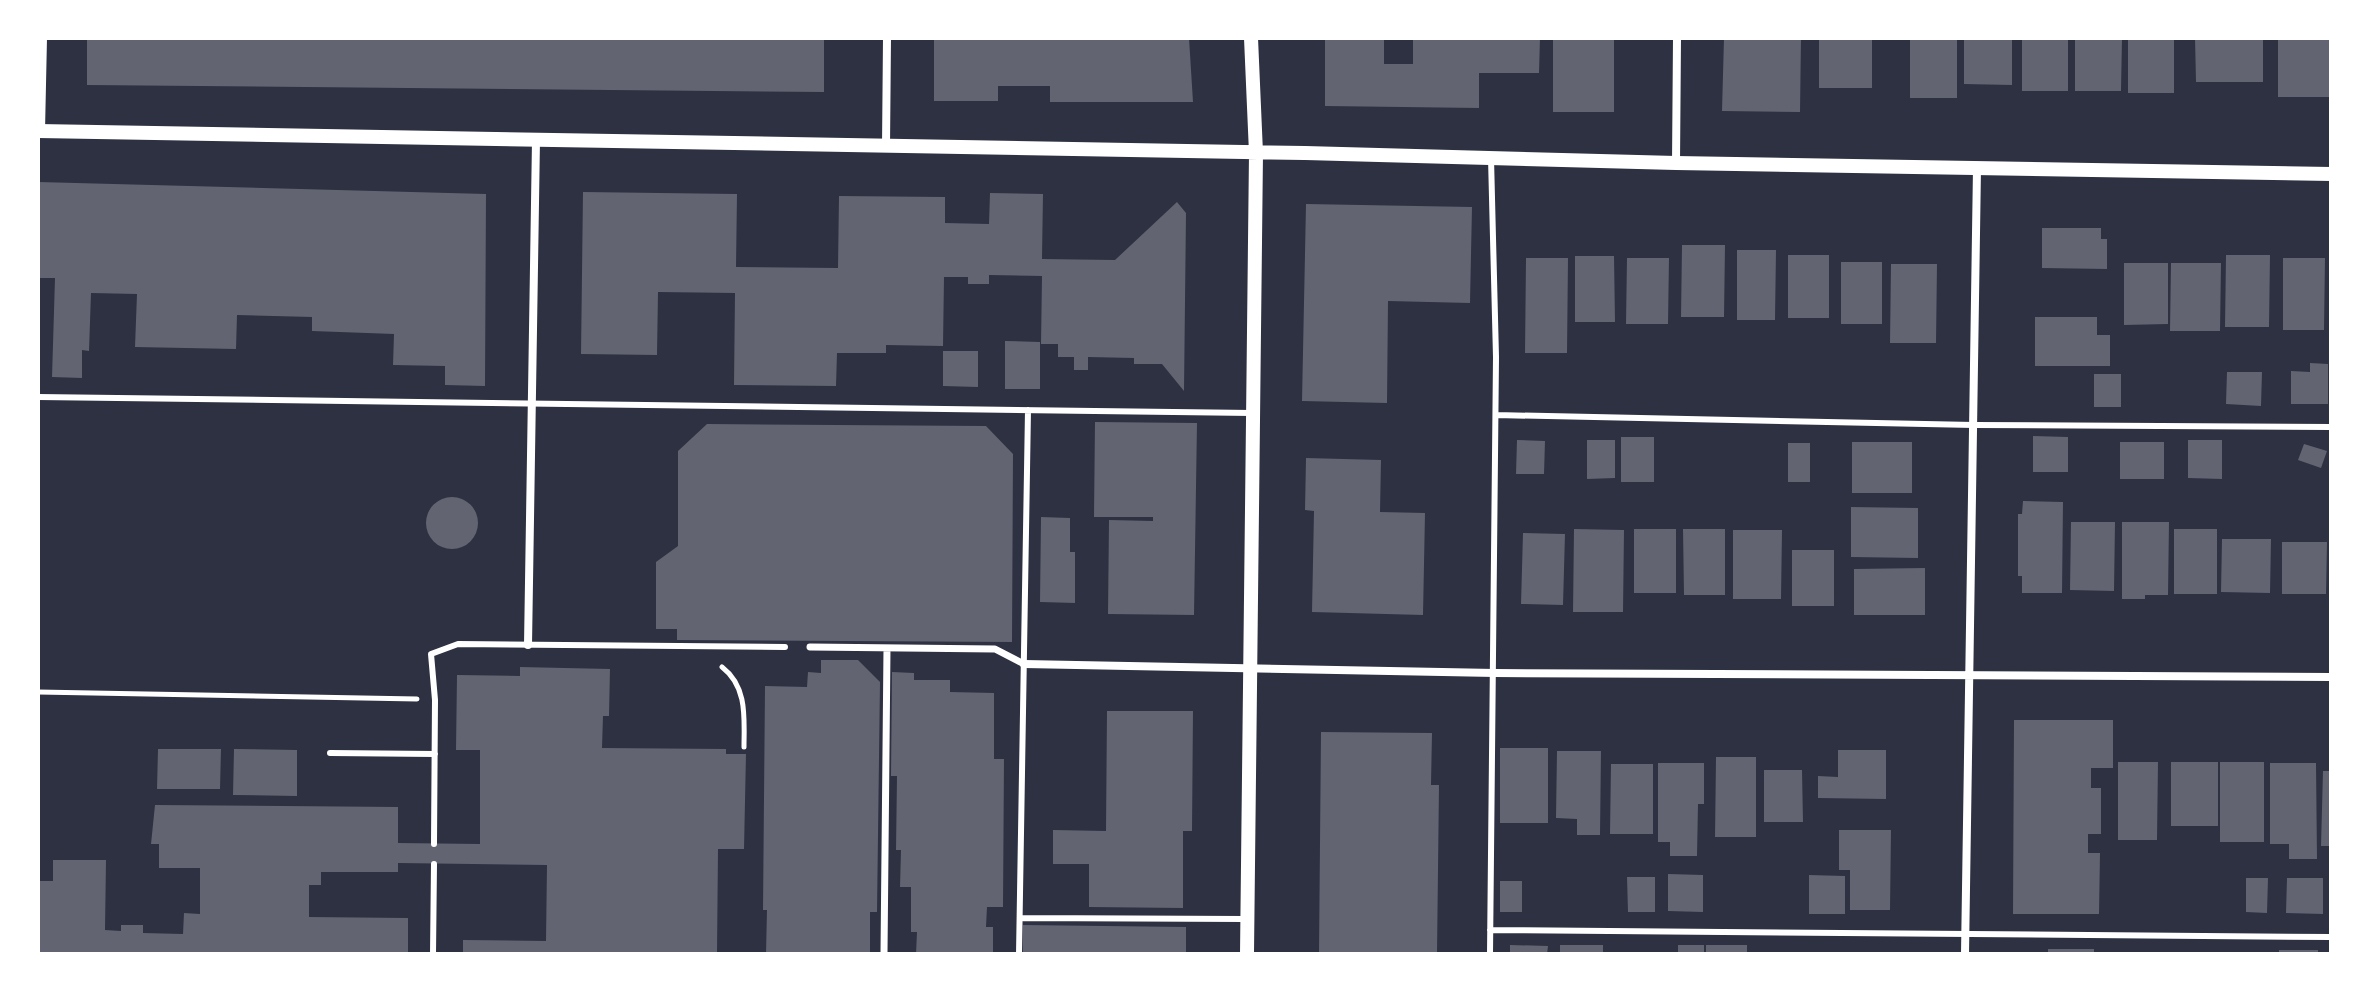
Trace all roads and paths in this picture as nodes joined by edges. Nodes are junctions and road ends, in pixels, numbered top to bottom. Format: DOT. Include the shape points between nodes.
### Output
graph roads {
  1 [pos="43,38"];
  2 [pos="887,38"];
  3 [pos="1251,38"];
  4 [pos="1677,38"];
  5 [pos="40,131"];
  6 [pos="536,140"];
  7 [pos="886,146"];
  8 [pos="1256,153"];
  9 [pos="1491,157"];
  10 [pos="1676,163"];
  11 [pos="1977,167"];
  12 [pos="2331,174"];
  13 [pos="38,397"];
  14 [pos="532,403"];
  15 [pos="1028,410"];
  16 [pos="1252,413"];
  17 [pos="1496,415"];
  18 [pos="1974,425"];
  19 [pos="2331,427"];
  20 [pos="528,645"];
  21 [pos="785,647"];
  22 [pos="810,647"];
  23 [pos="887,648"];
  24 [pos="1024,664"];
  25 [pos="1250,669"];
  26 [pos="1495,673"];
  27 [pos="1969,674"];
  28 [pos="2331,677"];
  29 [pos="330,753"];
  30 [pos="435,754"];
  31 [pos="434,844"];
  32 [pos="434,864"];
  33 [pos="1020,918"];
  34 [pos="1247,919"];
  35 [pos="1490,930"];
  36 [pos="1966,933"];
  37 [pos="2331,937"];
  38 [pos="433,954"];
  39 [pos="884,954"];
  40 [pos="1019,954"];
  41 [pos="1247,954"];
  42 [pos="1490,954"];
  43 [pos="1965,954"];
  1 -- 5 [label="street"];
  2 -- 7 [label="street"];
  3 -- 8 [label="street"];
  4 -- 10 [label="street"];
  5 -- 6 [label="street"];
  6 -- 7 [label="street"];
  6 -- 14 [label="street"];
  7 -- 8 [label="street"];
  8 -- 9 [label="street"];
  8 -- 16 [label="street"];
  9 -- 10 [label="street"];
  9 -- 17 [label="lane"];
  10 -- 11 [label="street"];
  11 -- 12 [label="street"];
  11 -- 18 [label="street"];
  13 -- 14 [label="lane"];
  14 -- 15 [label="lane"];
  14 -- 20 [label="street"];
  15 -- 16 [label="lane"];
  15 -- 24 [label="lane"];
  16 -- 25 [label="street"];
  17 -- 18 [label="lane"];
  17 -- 26 [label="lane"];
  18 -- 19 [label="lane"];
  18 -- 27 [label="street"];
  20 -- 21 [label="lane"];
  20 -- 30 [label="lane" via="458,644 431,654"];
  22 -- 23 [label="street"];
  23 -- 24 [label="street" via="995,649"];
  23 -- 39 [label="street"];
  24 -- 25 [label="street"];
  24 -- 33 [label="lane"];
  25 -- 26 [label="street"];
  25 -- 34 [label="street"];
  26 -- 27 [label="street"];
  26 -- 35 [label="lane"];
  27 -- 28 [label="street"];
  27 -- 36 [label="street"];
  29 -- 30 [label="lane"];
  30 -- 31 [label="lane"];
  32 -- 38 [label="lane"];
  33 -- 34 [label="lane"];
  33 -- 40 [label="lane"];
  34 -- 41 [label="street"];
  35 -- 36 [label="lane"];
  35 -- 42 [label="lane"];
  36 -- 37 [label="lane"];
  36 -- 43 [label="street"];
}
